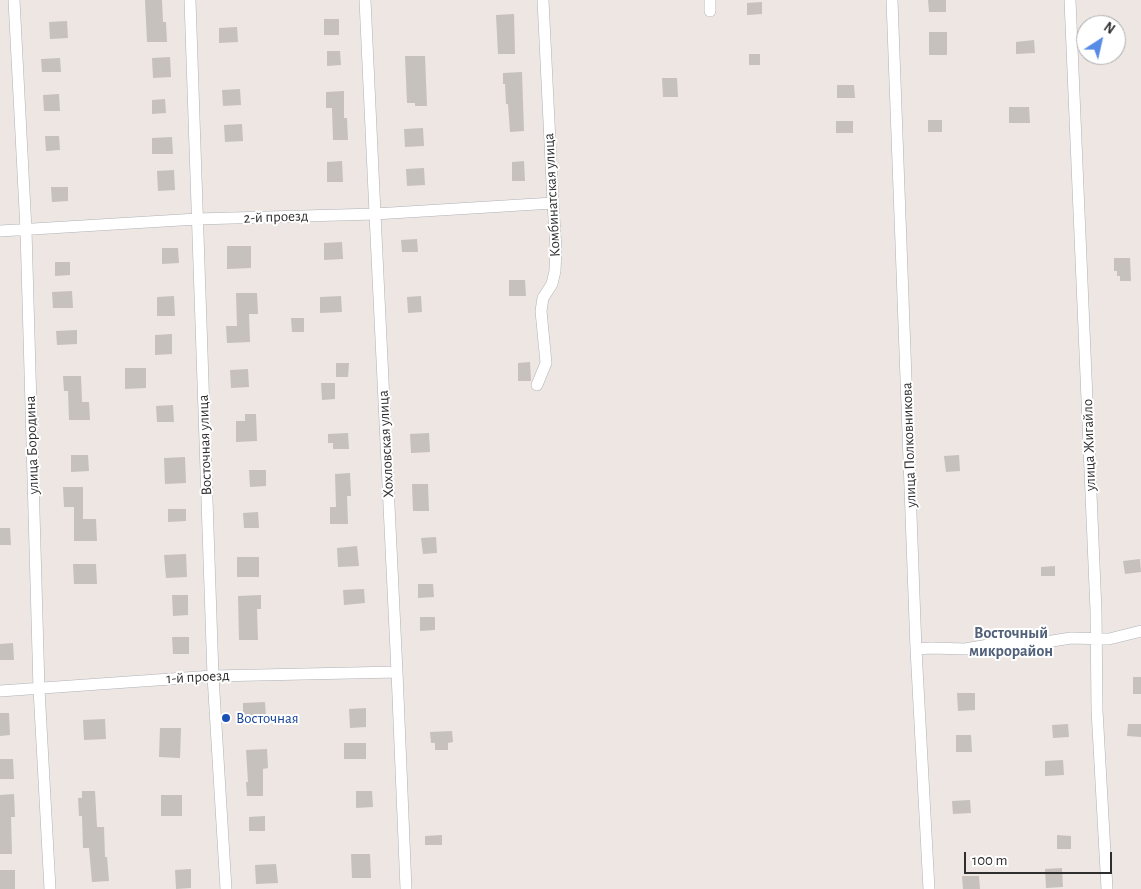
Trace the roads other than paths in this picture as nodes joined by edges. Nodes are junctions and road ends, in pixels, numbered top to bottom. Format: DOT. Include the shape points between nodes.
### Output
graph roads {
  1 [pos="14,0"];
  2 [pos="190,0"];
  3 [pos="365,0"];
  4 [pos="543,0"];
  5 [pos="892,0"];
  6 [pos="1070,0"];
  7 [pos="552,203"];
  8 [pos="375,214"];
  9 [pos="197,219"];
  10 [pos="26,230"];
  11 [pos="0,231"];
  12 [pos="537,385"];
  13 [pos="1141,631"];
  14 [pos="1096,639"];
  15 [pos="916,649"];
  16 [pos="397,672"];
  17 [pos="213,676"];
  18 [pos="39,688"];
  19 [pos="0,690"];
  20 [pos="50,889"];
  21 [pos="226,889"];
  22 [pos="406,889"];
  23 [pos="929,889"];
  24 [pos="1107,889"];
  1 -- 10 [label="street, улица Бородина"];
  2 -- 9 [label="street, Восточная улица"];
  3 -- 8 [label="street, Хохловская улица"];
  4 -- 7 [label="street, Комбинатская улица"];
  5 -- 15 [label="street, улица Полковникова"];
  6 -- 14 [label="street, улица Жигайло"];
  7 -- 8 [label="street, 2-й проезд"];
  7 -- 12 [label="street, Комбинатская улица" via="555,271 552,284 543,298 541,311 546,362"];
  8 -- 9 [label="street, 2-й проезд"];
  8 -- 16 [label="street, Хохловская улица"];
  9 -- 10 [label="street, 2-й проезд"];
  9 -- 17 [label="street, Восточная улица"];
  10 -- 11 [label="street, 2-й проезд"];
  10 -- 18 [label="street, улица Бородина"];
  13 -- 14 [label="street"];
  14 -- 15 [label="street"];
  14 -- 24 [label="street, улица Жигайло"];
  15 -- 23 [label="street, улица Полковникова"];
  16 -- 17 [label="street, 1-й проезд"];
  16 -- 22 [label="street, Хохловская улица"];
  17 -- 18 [label="street, 1-й проезд"];
  17 -- 21 [label="street, Восточная улица"];
  18 -- 19 [label="street, 1-й проезд"];
  18 -- 20 [label="street, улица Бородина"];
}
